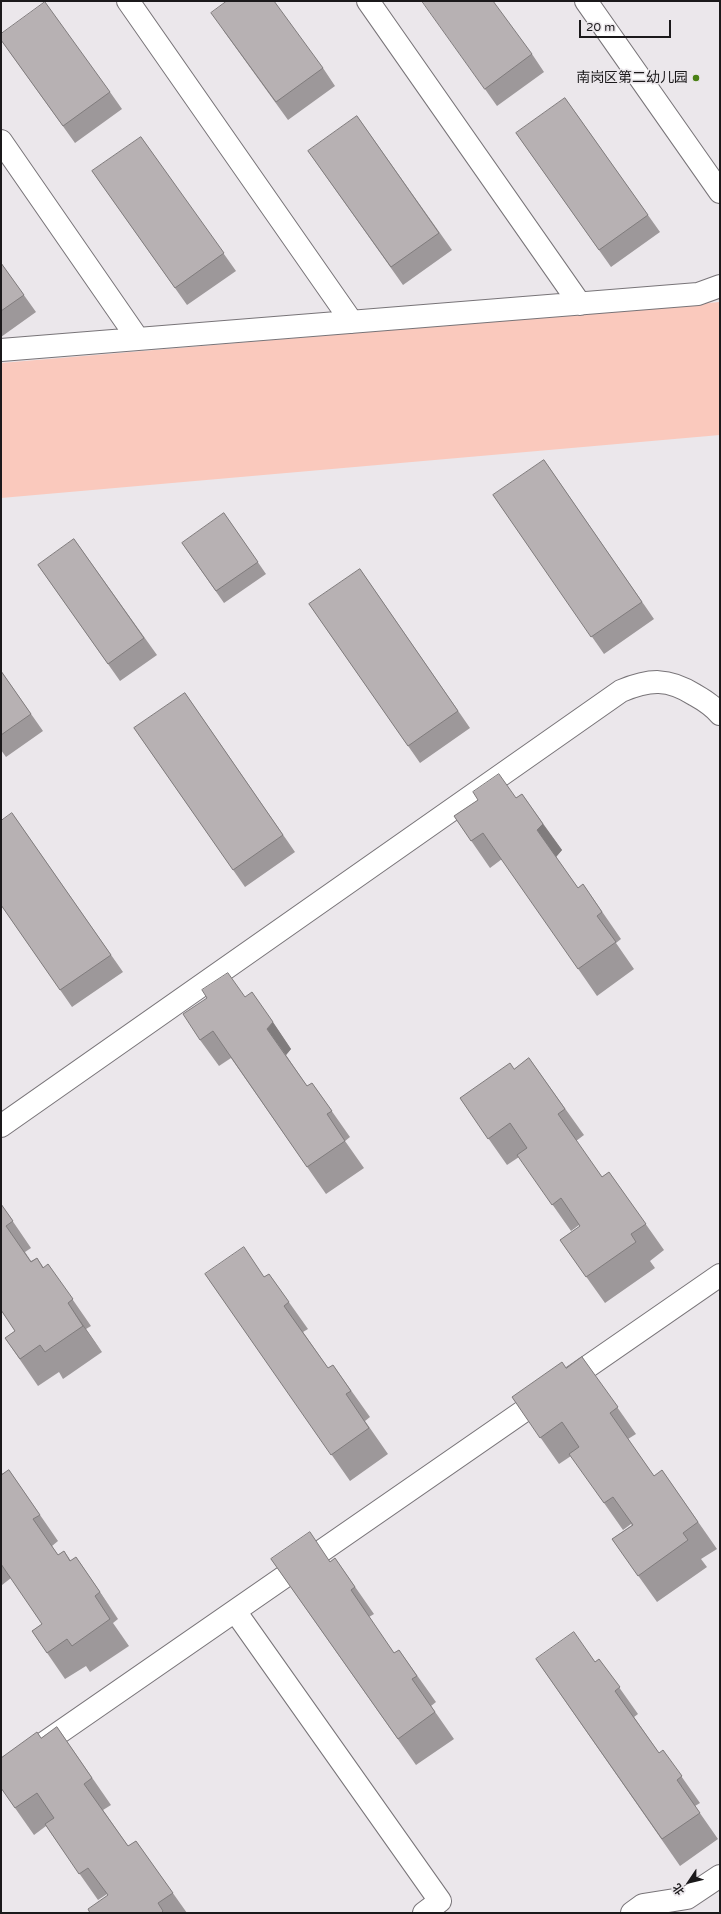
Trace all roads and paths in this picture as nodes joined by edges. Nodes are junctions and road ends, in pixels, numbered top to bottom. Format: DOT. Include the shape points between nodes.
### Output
graph roads {
  1 [pos="128,1"];
  2 [pos="368,1"];
  3 [pos="586,1"];
  4 [pos="1,141"];
  5 [pos="720,192"];
  6 [pos="720,286"];
  7 [pos="580,304"];
  8 [pos="352,322"];
  9 [pos="138,339"];
  10 [pos="1,350"];
  11 [pos="720,714"];
  12 [pos="1,1126"];
  13 [pos="720,1275"];
  14 [pos="235,1611"];
  15 [pos="1,1773"];
  16 [pos="720,1876"];
  17 [pos="437,1909"];
  18 [pos="632,1913"];
  1 -- 8 [label="lane"];
  2 -- 7 [label="lane"];
  3 -- 5 [label="lane"];
  4 -- 9 [label="lane"];
  6 -- 7 [label="lane" via="698,294"];
  7 -- 8 [label="lane"];
  8 -- 9 [label="lane"];
  9 -- 10 [label="lane"];
  11 -- 12 [label="lane" via="702,699 675,683 637,684 621,691"];
  13 -- 14 [label="lane"];
  14 -- 15 [label="lane"];
  14 -- 17 [label="lane"];
  16 -- 18 [label="lane" via="687,1898 643,1905"];
}
